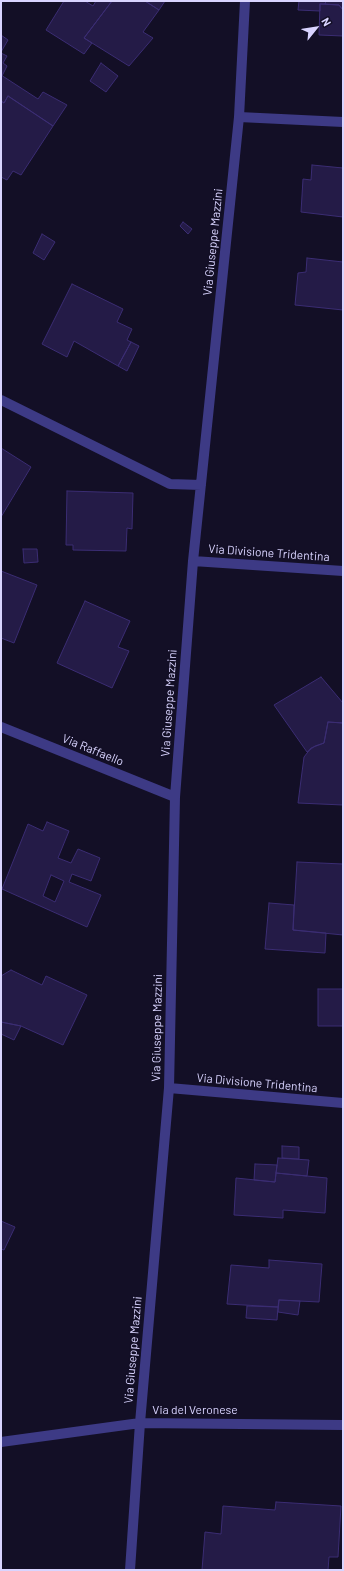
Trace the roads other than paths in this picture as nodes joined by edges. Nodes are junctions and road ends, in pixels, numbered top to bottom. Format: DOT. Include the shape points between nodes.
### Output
graph roads {
  1 [pos="245,1"];
  2 [pos="239,117"];
  3 [pos="343,122"];
  4 [pos="1,400"];
  5 [pos="201,485"];
  6 [pos="193,561"];
  7 [pos="343,570"];
  8 [pos="1,727"];
  9 [pos="175,797"];
  10 [pos="169,1088"];
  11 [pos="343,1103"];
  12 [pos="140,1423"];
  13 [pos="343,1425"];
  14 [pos="1,1442"];
  15 [pos="130,1570"];
  1 -- 2 [label="street, Via Giuseppe Mazzini"];
  2 -- 3 [label="street"];
  2 -- 5 [label="street, Via Giuseppe Mazzini"];
  4 -- 5 [label="street" via="170,484"];
  5 -- 6 [label="street, Via Giuseppe Mazzini"];
  6 -- 7 [label="street, Via Divisione Tridentina"];
  6 -- 9 [label="street, Via Giuseppe Mazzini"];
  8 -- 9 [label="street, Via Raffaello"];
  9 -- 10 [label="street, Via Giuseppe Mazzini"];
  10 -- 11 [label="street, Via Divisione Tridentina"];
  10 -- 12 [label="street, Via Giuseppe Mazzini"];
  12 -- 13 [label="street, Via del Veronese"];
  12 -- 14 [label="street, Via del Veronese"];
  12 -- 15 [label="street, Via Giuseppe Mazzini"];
}
